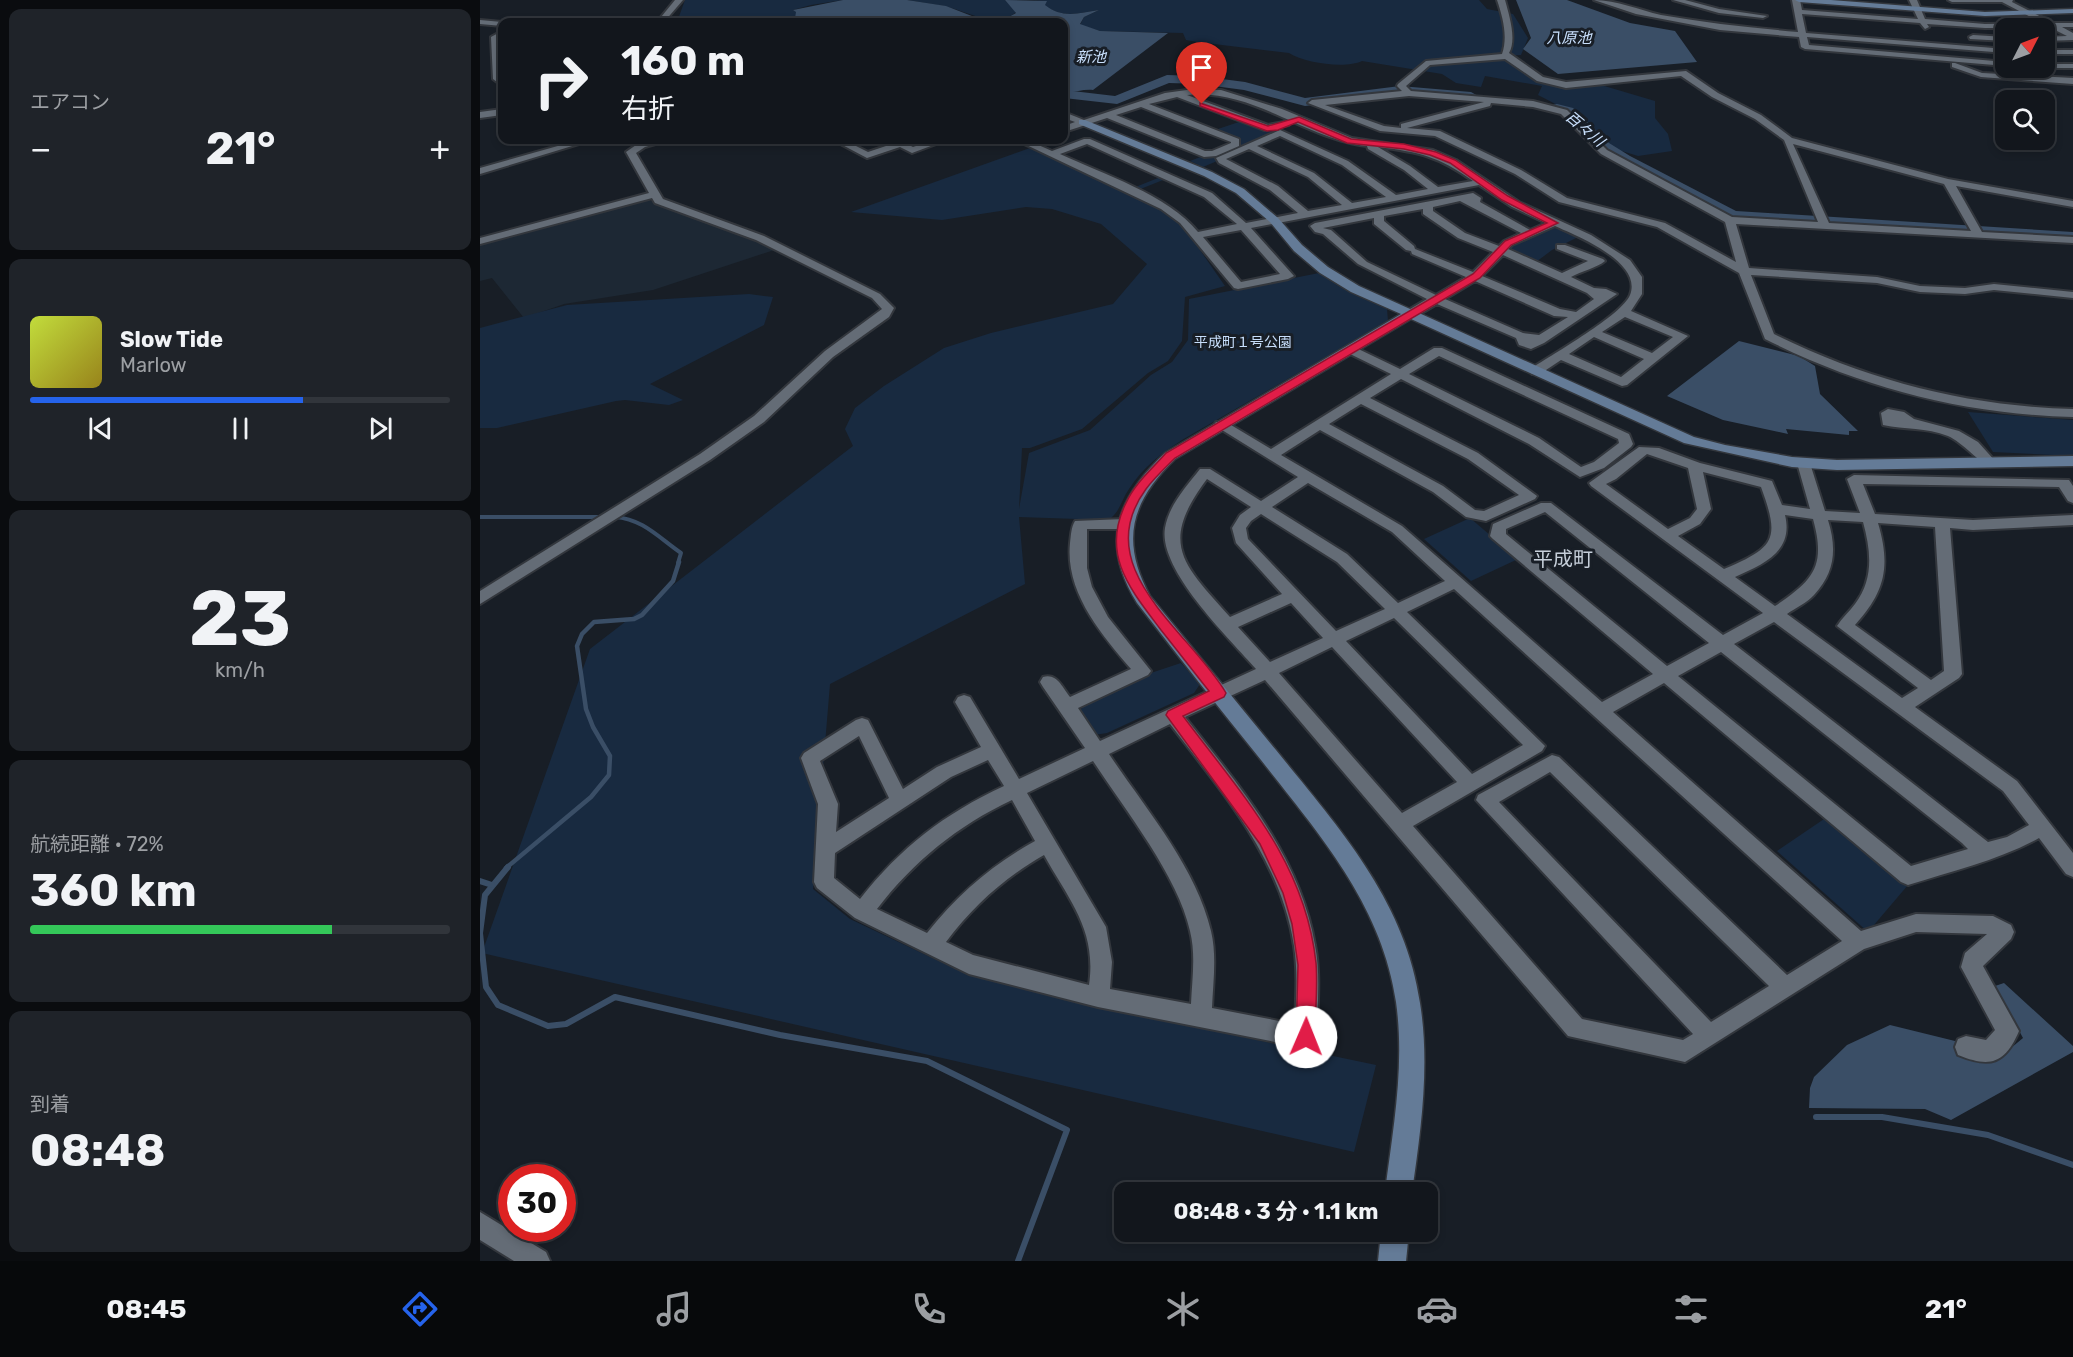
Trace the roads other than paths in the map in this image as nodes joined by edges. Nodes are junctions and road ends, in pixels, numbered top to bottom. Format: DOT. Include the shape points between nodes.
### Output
graph roads {
  1 [pos="679,0"];
  2 [pos="1501,0"];
  3 [pos="1598,0"];
  4 [pos="1677,0"];
  5 [pos="1797,0"];
  6 [pos="1913,0"];
  7 [pos="1952,0"];
  8 [pos="2003,0"];
  9 [pos="2009,0"];
  10 [pos="1916,9"];
  11 [pos="2073,11"];
  12 [pos="1799,12"];
  13 [pos="2028,13"];
  14 [pos="663,18"];
  15 [pos="2038,18"];
  16 [pos="480,22"];
  17 [pos="1923,22"];
  18 [pos="1801,23"];
  19 [pos="498,24"];
  20 [pos="1813,24"];
  21 [pos="2073,25"];
  22 [pos="1995,26"];
  23 [pos="2055,26"];
  24 [pos="2055,27"];
  25 [pos="1764,31"];
  26 [pos="1915,32"];
  27 [pos="1927,33"];
  28 [pos="1803,34"];
  29 [pos="498,35"];
  30 [pos="1959,35"];
  31 [pos="2073,37"];
  32 [pos="1995,38"];
  33 [pos="2055,38"];
  34 [pos="1933,45"];
  35 [pos="1995,50"];
  36 [pos="2055,52"];
  37 [pos="2073,52"];
  38 [pos="1507,56"];
  39 [pos="1938,58"];
  40 [pos="1995,63"];
  41 [pos="2055,66"];
  42 [pos="2073,66"];
  43 [pos="498,79"];
  44 [pos="2073,81"];
  45 [pos="1409,93"];
  46 [pos="1178,94"];
  47 [pos="1496,101"];
  48 [pos="1139,103"];
  49 [pos="498,113"];
  50 [pos="1105,114"];
  51 [pos="480,115"];
  52 [pos="1068,117"];
  53 [pos="1299,119"];
  54 [pos="1082,122"];
  55 [pos="1068,127"];
  56 [pos="1395,130"];
  57 [pos="1789,140"];
  58 [pos="574,144"];
  59 [pos="637,144"];
  60 [pos="846,144"];
  61 [pos="892,144"];
  62 [pos="900,144"];
  63 [pos="930,144"];
  64 [pos="1035,144"];
  65 [pos="1365,144"];
  66 [pos="1250,146"];
  67 [pos="1052,153"];
  68 [pos="480,171"];
  69 [pos="1163,174"];
  70 [pos="1152,178"];
  71 [pos="1481,182"];
  72 [pos="1948,182"];
  73 [pos="1141,183"];
  74 [pos="1128,188"];
  75 [pos="1436,190"];
  76 [pos="654,195"];
  77 [pos="1394,198"];
  78 [pos="2073,204"];
  79 [pos="1350,206"];
  80 [pos="1422,208"];
  81 [pos="1306,214"];
  82 [pos="1373,218"];
  83 [pos="1274,220"];
  84 [pos="1730,220"];
  85 [pos="1554,223"];
  86 [pos="1824,224"];
  87 [pos="1244,226"];
  88 [pos="1324,227"];
  89 [pos="1529,233"];
  90 [pos="1978,233"];
  91 [pos="1197,235"];
  92 [pos="2073,240"];
  93 [pos="480,241"];
  94 [pos="1561,247"];
  95 [pos="1500,252"];
  96 [pos="1744,271"];
  97 [pos="1476,276"];
  98 [pos="1561,278"];
  99 [pos="2073,295"];
  100 [pos="1436,299"];
  101 [pos="1590,307"];
  102 [pos="1409,315"];
  103 [pos="1620,315"];
  104 [pos="1573,319"];
  105 [pos="1555,331"];
  106 [pos="1593,333"];
  107 [pos="1580,342"];
  108 [pos="1350,349"];
  109 [pos="1560,355"];
  110 [pos="1653,358"];
  111 [pos="1536,371"];
  112 [pos="1400,374"];
  113 [pos="1360,399"];
  114 [pos="2073,413"];
  115 [pos="1909,422"];
  116 [pos="1319,424"];
  117 [pos="1221,425"];
  118 [pos="1270,454"];
  119 [pos="2073,461"];
  120 [pos="1989,462"];
  121 [pos="1804,463"];
  122 [pos="1695,466"];
  123 [pos="1309,476"];
  124 [pos="2073,498"];
  125 [pos="1261,507"];
  126 [pos="1775,509"];
  127 [pos="1821,515"];
  128 [pos="1868,517"];
  129 [pos="2073,520"];
  130 [pos="1942,523"];
  131 [pos="1124,524"];
  132 [pos="1668,535"];
  133 [pos="1723,576"];
  134 [pos="1456,582"];
  135 [pos="1292,596"];
  136 [pos="480,598"];
  137 [pos="1398,611"];
  138 [pos="1775,614"];
  139 [pos="1227,625"];
  140 [pos="1335,640"];
  141 [pos="1722,644"];
  142 [pos="1266,672"];
  143 [pos="1665,676"];
  144 [pos="1049,682"];
  145 [pos="1930,688"];
  146 [pos="1218,693"];
  147 [pos="964,702"];
  148 [pos="1067,706"];
  149 [pos="1900,707"];
  150 [pos="1600,711"];
  151 [pos="1173,715"];
  152 [pos="992,750"];
  153 [pos="1096,751"];
  154 [pos="1469,783"];
  155 [pos="1015,789"];
  156 [pos="900,801"];
  157 [pos="1399,824"];
  158 [pos="2041,828"];
  159 [pos="1048,843"];
  160 [pos="826,849"];
  161 [pos="1985,852"];
  162 [pos="2073,868"];
  163 [pos="862,912"];
  164 [pos="1858,942"];
  165 [pos="931,945"];
  166 [pos="1785,987"];
  167 [pos="1098,997"];
  168 [pos="1201,1017"];
  169 [pos="1709,1035"];
  170 [pos="1966,1047"];
  171 [pos="1400,1182"];
  172 [pos="482,1231"];
  173 [pos="1394,1242"];
  174 [pos="537,1261"];
  175 [pos="1392,1261"];
  1 -- 14 [label="street"];
  2 -- 38 [label="street" via="1510,39"];
  3 -- 25 [label="street" via="1716,27"];
  4 -- 25 [label="street" via="1724,12 1763,12"];
  5 -- 10 [label="street"];
  5 -- 12 [label="street"];
  6 -- 10 [label="street"];
  7 -- 8 [label="street"];
  8 -- 9 [label="street"];
  8 -- 13 [label="street"];
  10 -- 13 [label="street"];
  10 -- 17 [label="street"];
  11 -- 13 [label="street"];
  12 -- 17 [label="street"];
  12 -- 18 [label="street"];
  13 -- 15 [label="street"];
  16 -- 19 [label="street"];
  17 -- 22 [label="street"];
  17 -- 27 [label="street"];
  18 -- 20 [label="street"];
  18 -- 28 [label="street"];
  21 -- 23 [label="street"];
  24 -- 31 [label="street"];
  25 -- 28 [label="street"];
  26 -- 27 [label="street"];
  27 -- 34 [label="street"];
  28 -- 34 [label="street"];
  28 -- 39 [label="street" via="1805,47"];
  29 -- 43 [label="street"];
  30 -- 32 [label="street"];
  31 -- 33 [label="street"];
  34 -- 35 [label="street"];
  34 -- 39 [label="street"];
  36 -- 37 [label="street"];
  38 -- 45 [label="street" via="1424,65 1401,86"];
  38 -- 57 [label="street" via="1540,79 1566,85 1683,73"];
  39 -- 40 [label="street"];
  39 -- 44 [label="street" via="1981,75"];
  41 -- 42 [label="street"];
  45 -- 47 [label="street"];
  45 -- 56 [label="street" via="1312,103 1358,122"];
  46 -- 48 [label="street"];
  46 -- 53 [label="street" via="1227,94"];
  46 -- 53 [label="street" via="1267,128"];
  47 -- 56 [label="street"];
  47 -- 84 [label="street" via="1564,112 1604,152"];
  48 -- 50 [label="street"];
  48 -- 50 [label="street" via="1236,144 1204,154"];
  49 -- 51 [label="street"];
  50 -- 54 [label="street"];
  52 -- 54 [label="street"];
  53 -- 65 [label="street" via="1340,138"];
  54 -- 55 [label="street"];
  54 -- 83 [label="street" via="1226,183"];
  56 -- 96 [label="street" via="1437,133 1518,172 1563,200 1661,225"];
  57 -- 72 [label="street"];
  57 -- 86 [label="street"];
  58 -- 68 [label="street"];
  59 -- 76 [label="street" via="632,152"];
  60 -- 61 [label="street" via="867,155"];
  62 -- 63 [label="street" via="912,150"];
  64 -- 67 [label="street"];
  65 -- 71 [label="street" via="1433,153"];
  65 -- 75 [label="street"];
  66 -- 77 [label="street" via="1280,133 1345,163"];
  66 -- 79 [label="street" via="1311,175"];
  66 -- 81 [label="street" via="1221,161 1265,182"];
  67 -- 69 [label="street" via="1087,141"];
  67 -- 74 [label="street"];
  69 -- 70 [label="street"];
  69 -- 87 [label="street" via="1208,195"];
  71 -- 75 [label="street"];
  71 -- 85 [label="street"];
  72 -- 78 [label="street"];
  72 -- 90 [label="street"];
  73 -- 74 [label="street"];
  74 -- 91 [label="street" via="1165,207"];
  75 -- 77 [label="street"];
  76 -- 93 [label="street"];
  76 -- 136 [label="street" via="659,201 760,238 876,296 888,309 829,354 759,419"];
  77 -- 79 [label="street"];
  79 -- 81 [label="street"];
  80 -- 82 [label="street"];
  80 -- 89 [label="street" via="1473,196 1477,200 1474,203"];
  80 -- 95 [label="street" via="1458,236"];
  81 -- 83 [label="street"];
  81 -- 88 [label="street"];
  82 -- 88 [label="street"];
  82 -- 97 [label="street" via="1413,250"];
  83 -- 87 [label="street"];
  83 -- 102 [label="street" via="1324,270"];
  84 -- 86 [label="street"];
  84 -- 96 [label="street"];
  85 -- 89 [label="street"];
  85 -- 103 [label="street" via="1615,252 1636,273 1640,285 1636,301"];
  86 -- 90 [label="street"];
  87 -- 91 [label="street"];
  87 -- 91 [label="street" via="1288,276 1238,286"];
  88 -- 100 [label="street" via="1364,264"];
  89 -- 95 [label="street" via="1508,243"];
  90 -- 92 [label="street"];
  94 -- 98 [label="street" via="1585,260"];
  95 -- 97 [label="street"];
  95 -- 98 [label="street"];
  96 -- 99 [label="street" via="1877,280 1920,289 1965,291 1994,287"];
  96 -- 114 [label="street" via="1769,336 1828,364 1882,384 1942,399 2035,413"];
  97 -- 100 [label="street"];
  97 -- 104 [label="street" via="1558,313 1560,318"];
  98 -- 101 [label="street" via="1603,299"];
  100 -- 102 [label="street"];
  100 -- 105 [label="street" via="1521,336 1523,342 1531,345"];
  101 -- 103 [label="street"];
  101 -- 104 [label="street"];
  102 -- 108 [label="street"];
  102 -- 111 [label="street"];
  103 -- 106 [label="street"];
  103 -- 110 [label="street" via="1682,336"];
  104 -- 105 [label="street"];
  105 -- 107 [label="street"];
  106 -- 107 [label="street"];
  106 -- 110 [label="street"];
  107 -- 109 [label="street"];
  108 -- 112 [label="street"];
  108 -- 117 [label="street"];
  109 -- 110 [label="street" via="1622,381"];
  109 -- 111 [label="street"];
  111 -- 121 [label="street" via="1689,440"];
  112 -- 112 [label="street" via="1528,438 1580,473 1599,465 1626,444 1624,437 1438,351"];
  112 -- 113 [label="street"];
  113 -- 116 [label="street"];
  113 -- 116 [label="street" via="1473,456 1530,496 1486,516 1471,514 1438,489"];
  115 -- 120 [label="street" via="1964,438"];
  116 -- 118 [label="street"];
  117 -- 118 [label="street"];
  117 -- 131 [label="street" via="1153,471 1131,503"];
  118 -- 123 [label="street"];
  119 -- 120 [label="street"];
  120 -- 121 [label="street"];
  121 -- 127 [label="street"];
  122 -- 126 [label="street" via="1767,484"];
  122 -- 132 [label="street" via="1704,509 1695,521"];
  122 -- 132 [label="street" via="1644,450 1596,483"];
  123 -- 125 [label="street"];
  123 -- 134 [label="street" via="1397,529"];
  124 -- 128 [label="street" via="2064,483 1854,479"];
  125 -- 135 [label="street" via="1245,518 1239,536"];
  125 -- 137 [label="street" via="1342,558"];
  125 -- 139 [label="street" via="1205,472 1186,495 1173,524 1173,548 1184,574"];
  126 -- 127 [label="street"];
  126 -- 133 [label="street" via="1780,532 1774,546"];
  127 -- 128 [label="street"];
  127 -- 138 [label="street" via="1827,542 1823,568 1808,592"];
  128 -- 130 [label="street"];
  128 -- 145 [label="street" via="1877,548 1876,580 1868,600 1845,626"];
  129 -- 130 [label="street"];
  130 -- 145 [label="street" via="1953,674"];
  131 -- 146 [label="street" via="1125,560 1135,586"];
  131 -- 148 [label="street" via="1080,524 1078,568 1093,608 1142,671"];
  132 -- 133 [label="street"];
  133 -- 138 [label="street"];
  134 -- 137 [label="street"];
  134 -- 150 [label="street"];
  135 -- 139 [label="street"];
  135 -- 140 [label="street"];
  137 -- 140 [label="street"];
  137 -- 154 [label="street" via="1536,746"];
  138 -- 141 [label="street"];
  138 -- 149 [label="street"];
  139 -- 142 [label="street"];
  140 -- 142 [label="street"];
  140 -- 154 [label="street"];
  141 -- 143 [label="street"];
  141 -- 143 [label="street" via="1546,506 1498,527 1498,536"];
  141 -- 161 [label="street"];
  142 -- 146 [label="street"];
  142 -- 157 [label="street"];
  143 -- 150 [label="street"];
  143 -- 161 [label="street" via="1908,876"];
  144 -- 148 [label="street"];
  145 -- 149 [label="street"];
  146 -- 151 [label="street"];
  146 -- 171 [label="street" via="1346,851 1386,921 1403,974 1411,1032 1412,1077"];
  147 -- 152 [label="street"];
  148 -- 153 [label="street"];
  149 -- 158 [label="street" via="2010,786"];
  150 -- 164 [label="street"];
  151 -- 153 [label="street"];
  151 -- 168 [label="street" via="1275,856 1292,893 1307,965 1306,1037"];
  152 -- 155 [label="street"];
  152 -- 156 [label="street" via="944,772"];
  153 -- 155 [label="street"];
  153 -- 168 [label="street" via="1191,899 1204,954"];
  154 -- 157 [label="street"];
  155 -- 159 [label="street"];
  155 -- 163 [label="street" via="968,813 928,840 905,860"];
  156 -- 160 [label="street"];
  156 -- 160 [label="street" via="862,725 810,758 828,804"];
  157 -- 169 [label="street" via="1576,1028 1685,1051"];
  158 -- 161 [label="street"];
  158 -- 162 [label="street"];
  159 -- 165 [label="street" via="979,887"];
  159 -- 167 [label="street" via="1096,927 1102,956"];
  160 -- 163 [label="street" via="824,882"];
  163 -- 165 [label="street"];
  164 -- 166 [label="street"];
  164 -- 170 [label="street" via="1916,923 1985,924 2004,932 1973,960 1972,967 2008,1031 1991,1052"];
  165 -- 167 [label="street" via="969,964"];
  166 -- 169 [label="street"];
  166 -- 169 [label="street" via="1552,762 1485,800"];
  167 -- 168 [label="street"];
  172 -- 174 [label="street"];
  173 -- 175 [label="street"];
}
